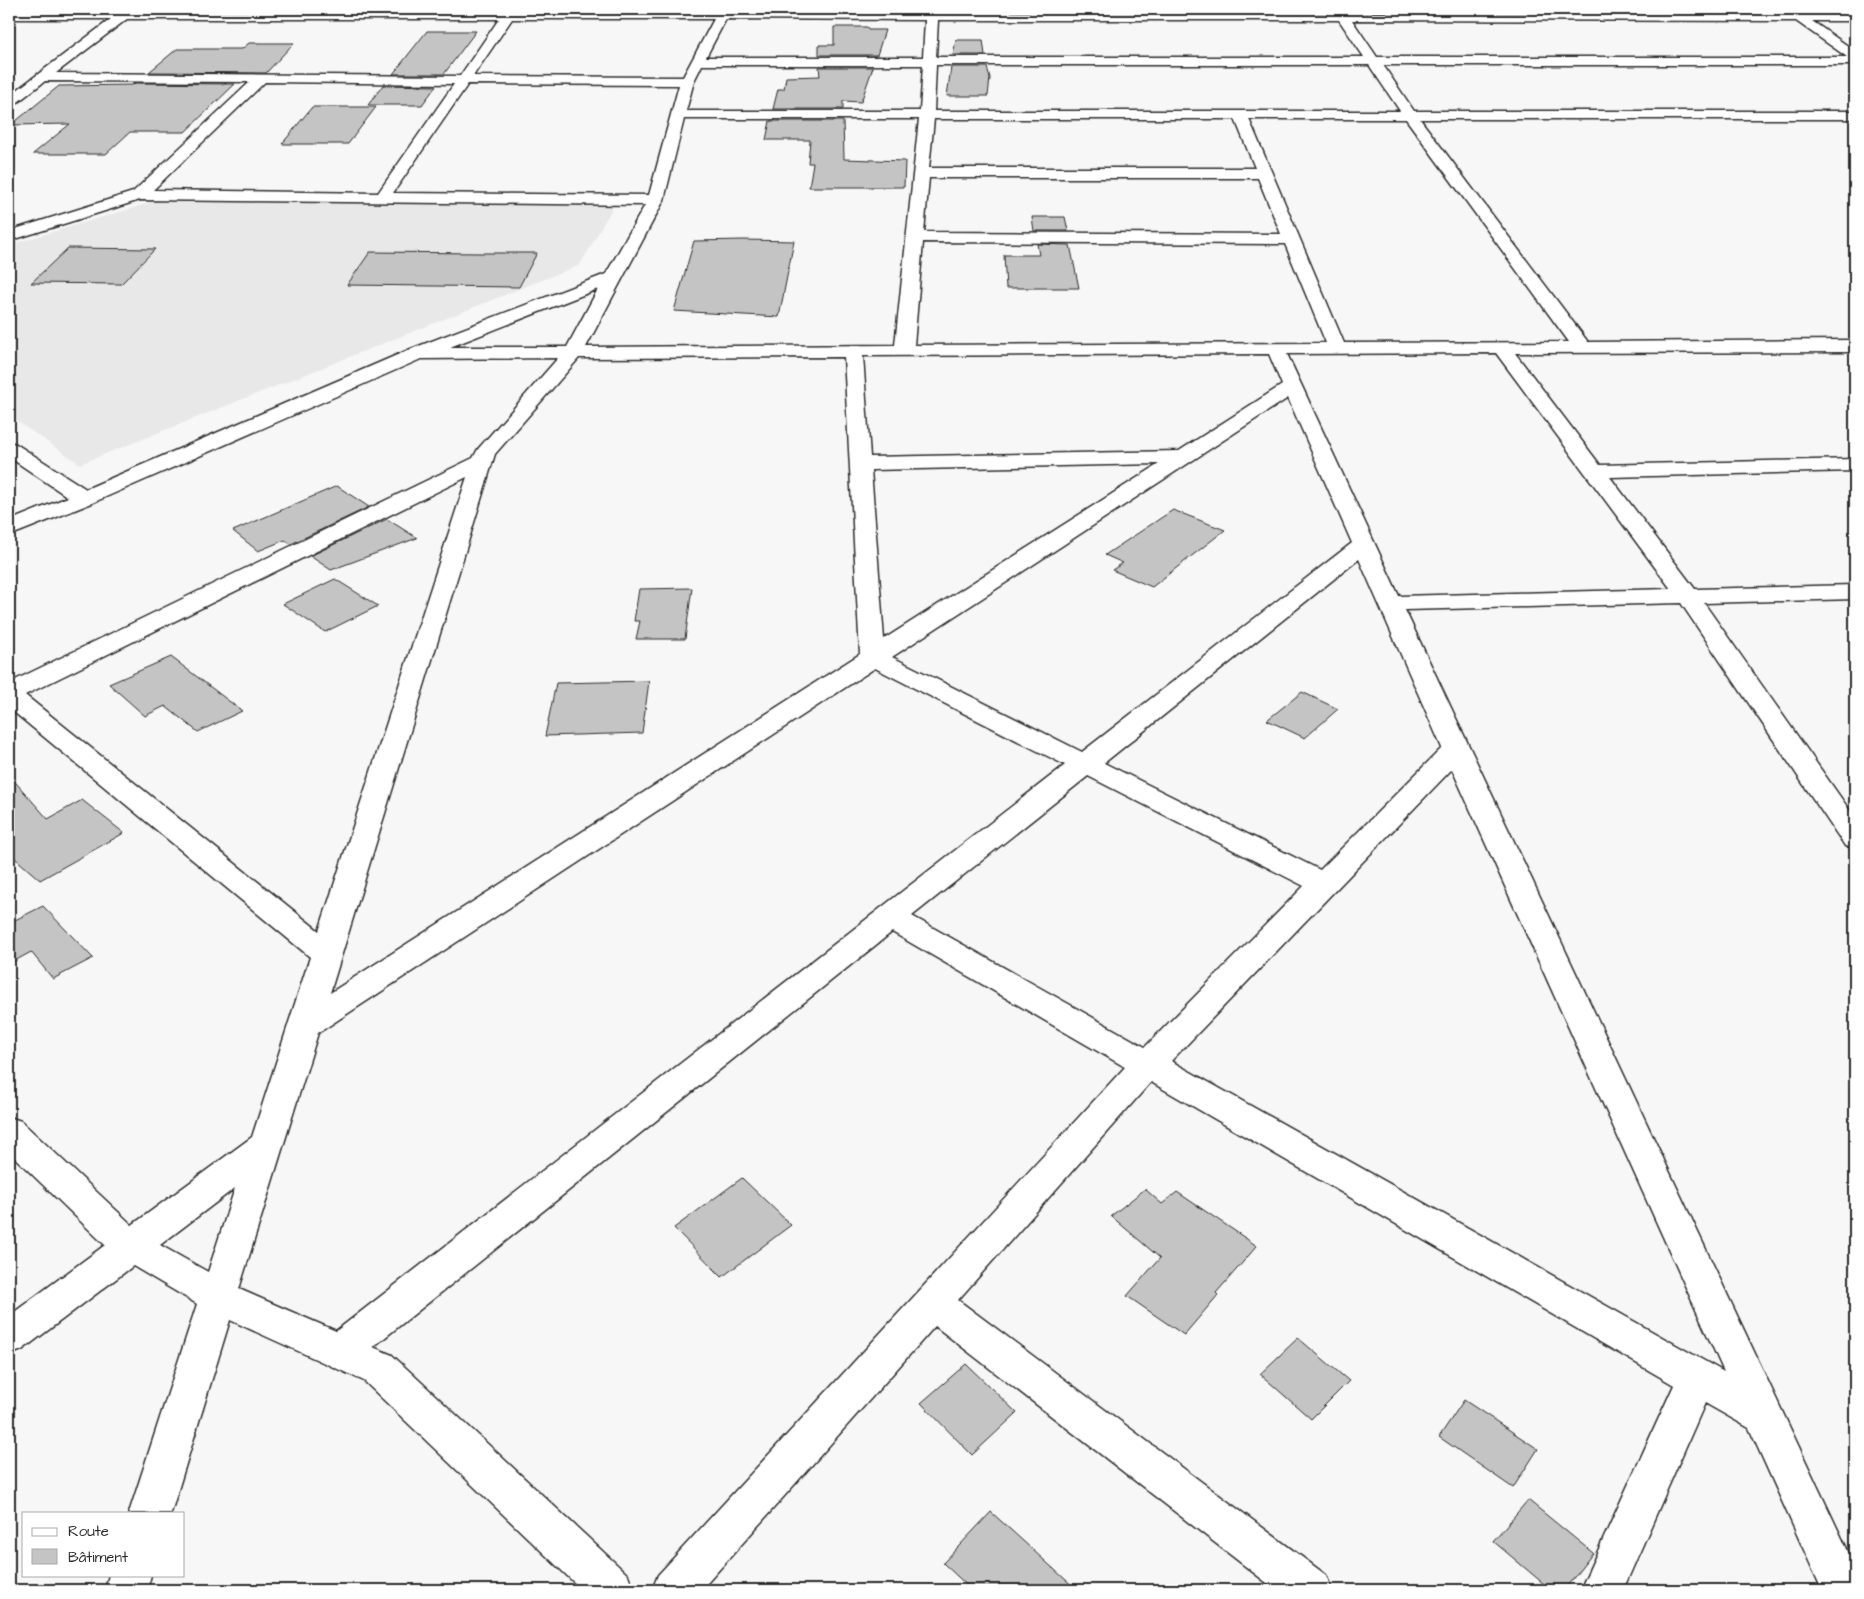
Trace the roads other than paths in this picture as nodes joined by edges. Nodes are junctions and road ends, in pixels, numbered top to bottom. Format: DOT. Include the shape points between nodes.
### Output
graph roads {
  1 [pos="1788,9"];
  2 [pos="318,12"];
  3 [pos="724,12"];
  4 [pos="932,12"];
  5 [pos="1341,12"];
  6 [pos="124,14"];
  7 [pos="509,14"];
  8 [pos="9,15"];
  9 [pos="1799,17"];
  10 [pos="1855,17"];
  11 [pos="1855,57"];
  12 [pos="930,61"];
  13 [pos="1374,61"];
  14 [pos="1855,61"];
  15 [pos="698,62"];
  16 [pos="41,77"];
  17 [pos="261,79"];
  18 [pos="465,79"];
  19 [pos="688,81"];
  20 [pos="9,102"];
  21 [pos="927,114"];
  22 [pos="679,115"];
  23 [pos="1240,115"];
  24 [pos="1410,115"];
  25 [pos="1855,115"];
  26 [pos="921,174"];
  27 [pos="1265,174"];
  28 [pos="139,195"];
  29 [pos="382,198"];
  30 [pos="656,200"];
  31 [pos="9,236"];
  32 [pos="915,237"];
  33 [pos="1292,238"];
  34 [pos="613,277"];
  35 [pos="1855,346"];
  36 [pos="1582,347"];
  37 [pos="1275,348"];
  38 [pos="1337,348"];
  39 [pos="1501,348"];
  40 [pos="853,350"];
  41 [pos="904,350"];
  42 [pos="418,353"];
  43 [pos="573,353"];
  44 [pos="1292,386"];
  45 [pos="9,448"];
  46 [pos="1183,457"];
  47 [pos="483,461"];
  48 [pos="860,464"];
  49 [pos="1855,466"];
  50 [pos="1594,471"];
  51 [pos="84,498"];
  52 [pos="9,529"];
  53 [pos="1364,544"];
  54 [pos="1855,592"];
  55 [pos="1688,596"];
  56 [pos="1390,603"];
  57 [pos="873,657"];
  58 [pos="9,694"];
  59 [pos="1456,749"];
  60 [pos="1085,764"];
  61 [pos="1855,839"];
  62 [pos="1324,884"];
  63 [pos="890,917"];
  64 [pos="326,954"];
  65 [pos="305,1025"];
  66 [pos="1149,1065"];
  67 [pos="9,1131"];
  68 [pos="266,1144"];
  69 [pos="130,1246"];
  70 [pos="219,1296"];
  71 [pos="932,1302"];
  72 [pos="9,1338"];
  73 [pos="339,1350"];
  74 [pos="1697,1378"];
  75 [pos="1763,1414"];
  76 [pos="150,1512"];
  77 [pos="130,1576"];
  78 [pos="126,1590"];
  79 [pos="613,1590"];
  80 [pos="673,1590"];
  81 [pos="1311,1590"];
  82 [pos="1601,1590"];
  83 [pos="1844,1590"];
  1 -- 9 [label="street"];
  2 -- 6 [label="street"];
  2 -- 7 [label="street"];
  3 -- 4 [label="street"];
  3 -- 7 [label="street"];
  3 -- 15 [label="street"];
  4 -- 5 [label="street"];
  4 -- 12 [label="street"];
  5 -- 9 [label="street"];
  5 -- 13 [label="street"];
  6 -- 8 [label="street"];
  6 -- 16 [label="street"];
  7 -- 18 [label="street"];
  9 -- 10 [label="street"];
  9 -- 11 [label="street"];
  12 -- 13 [label="street"];
  12 -- 15 [label="street"];
  12 -- 21 [label="street"];
  13 -- 14 [label="street"];
  13 -- 24 [label="street"];
  15 -- 19 [label="street"];
  16 -- 17 [label="street"];
  16 -- 20 [label="street"];
  17 -- 18 [label="street"];
  17 -- 28 [label="street"];
  18 -- 19 [label="street"];
  18 -- 29 [label="street"];
  19 -- 22 [label="street"];
  21 -- 22 [label="street"];
  21 -- 23 [label="street"];
  21 -- 26 [label="street"];
  22 -- 30 [label="street"];
  23 -- 24 [label="street"];
  23 -- 27 [label="street"];
  24 -- 25 [label="street"];
  24 -- 36 [label="street"];
  26 -- 27 [label="street"];
  26 -- 32 [label="street"];
  27 -- 33 [label="street"];
  28 -- 29 [label="street"];
  28 -- 31 [label="street"];
  29 -- 30 [label="street"];
  30 -- 34 [label="street"];
  32 -- 33 [label="street"];
  32 -- 41 [label="street"];
  33 -- 38 [label="street"];
  34 -- 42 [label="street"];
  34 -- 43 [label="street"];
  35 -- 36 [label="street"];
  36 -- 39 [label="street"];
  37 -- 38 [label="street"];
  37 -- 41 [label="street"];
  37 -- 44 [label="street"];
  38 -- 39 [label="street"];
  39 -- 50 [label="street"];
  40 -- 41 [label="street"];
  40 -- 43 [label="street"];
  40 -- 48 [label="street"];
  42 -- 43 [label="street"];
  42 -- 51 [label="street"];
  43 -- 47 [label="street" via="485,453"];
  44 -- 46 [label="street"];
  44 -- 53 [label="street"];
  45 -- 51 [label="street"];
  46 -- 48 [label="street"];
  46 -- 57 [label="street"];
  47 -- 58 [label="street"];
  47 -- 64 [label="street"];
  48 -- 57 [label="street"];
  49 -- 50 [label="street"];
  50 -- 55 [label="street"];
  51 -- 52 [label="street"];
  53 -- 56 [label="street"];
  53 -- 60 [label="street"];
  54 -- 55 [label="street"];
  55 -- 56 [label="street"];
  55 -- 61 [label="street"];
  56 -- 59 [label="street"];
  57 -- 60 [label="street"];
  57 -- 65 [label="street"];
  58 -- 64 [label="street"];
  59 -- 62 [label="street"];
  59 -- 75 [label="street"];
  60 -- 62 [label="street"];
  60 -- 63 [label="street"];
  62 -- 66 [label="street"];
  63 -- 66 [label="street"];
  63 -- 73 [label="street"];
  64 -- 65 [label="street"];
  65 -- 68 [label="street"];
  66 -- 71 [label="street"];
  66 -- 74 [label="street"];
  67 -- 69 [label="street"];
  68 -- 69 [label="street"];
  68 -- 70 [label="street"];
  69 -- 70 [label="street"];
  69 -- 72 [label="street"];
  70 -- 73 [label="street"];
  70 -- 76 [label="street"];
  71 -- 80 [label="street"];
  71 -- 81 [label="street"];
  73 -- 79 [label="street" via="378,1368"];
  74 -- 75 [label="street"];
  74 -- 82 [label="street"];
  75 -- 83 [label="street"];
  77 -- 78 [label="street"];
}
